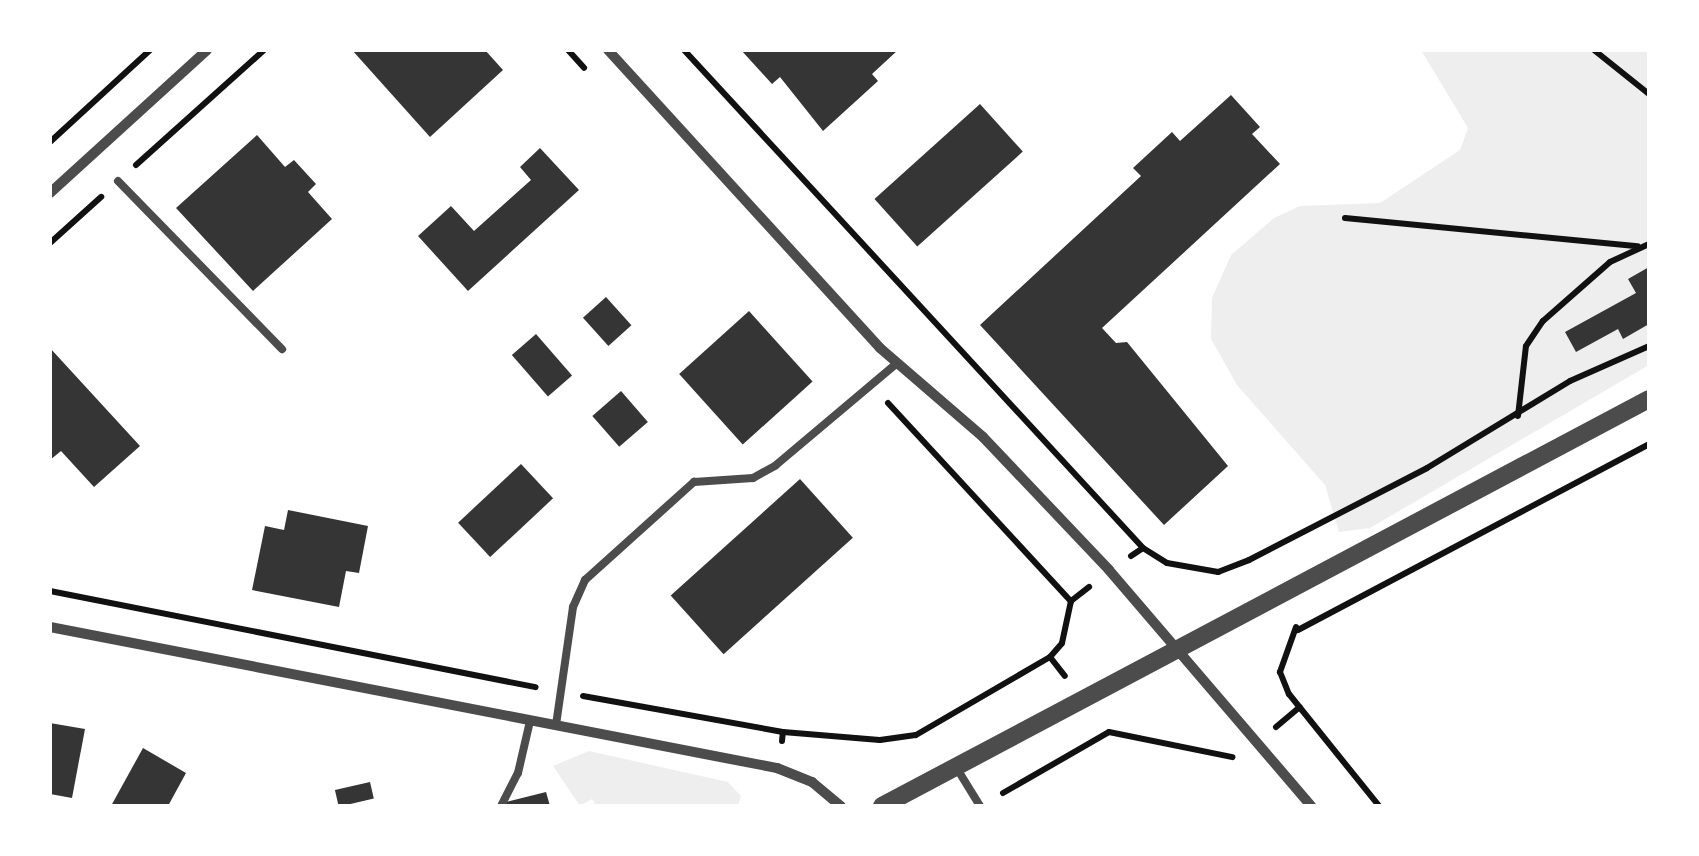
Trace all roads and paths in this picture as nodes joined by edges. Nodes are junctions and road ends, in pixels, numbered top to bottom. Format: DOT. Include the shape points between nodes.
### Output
graph roads {
  1 [pos="150,50"];
  2 [pos="207,50"];
  3 [pos="264,50"];
  4 [pos="608,50"];
  5 [pos="684,50"];
  6 [pos="1594,50"];
  7 [pos="1649,94"];
  8 [pos="50,142"];
  9 [pos="118,181"];
  10 [pos="50,193"];
  11 [pos="1345,218"];
  12 [pos="50,243"];
  13 [pos="1649,244"];
  14 [pos="1638,246"];
  15 [pos="1649,346"];
  16 [pos="282,349"];
  17 [pos="896,364"];
  18 [pos="1649,399"];
  19 [pos="1518,416"];
  20 [pos="1649,444"];
  21 [pos="1143,548"];
  22 [pos="1249,560"];
  23 [pos="1109,570"];
  24 [pos="50,592"];
  25 [pos="1275,596"];
  26 [pos="50,627"];
  27 [pos="1298,630"];
  28 [pos="1178,647"];
  29 [pos="560,692"];
  30 [pos="530,720"];
  31 [pos="556,726"];
  32 [pos="783,732"];
  33 [pos="1235,758"];
  34 [pos="956,766"];
  35 [pos="778,768"];
  36 [pos="501,806"];
  37 [pos="841,806"];
  38 [pos="882,806"];
  39 [pos="980,806"];
  40 [pos="1311,806"];
  41 [pos="1379,806"];
  1 -- 8 [label="path"];
  2 -- 10 [label="street"];
  3 -- 9 [label="path"];
  4 -- 17 [label="street"];
  5 -- 21 [label="path"];
  6 -- 7 [label="path"];
  9 -- 12 [label="path"];
  9 -- 16 [label="lane"];
  11 -- 14 [label="path"];
  13 -- 14 [label="path"];
  14 -- 19 [label="path" via="1574,289 1542,321 1526,346"];
  15 -- 19 [label="path" via="1570,382"];
  17 -- 23 [label="street" via="983,437"];
  17 -- 29 [label="lane" via="776,465 753,478 694,482 585,580 573,607"];
  18 -- 25 [label="street"];
  19 -- 22 [label="path"];
  20 -- 27 [label="path"];
  21 -- 22 [label="path" via="1198,572"];
  21 -- 23 [label="path"];
  22 -- 25 [label="path"];
  23 -- 28 [label="street"];
  23 -- 32 [label="path" via="1071,601 1062,643 1050,657 916,735 880,740"];
  24 -- 29 [label="path"];
  25 -- 27 [label="path"];
  25 -- 28 [label="street"];
  26 -- 30 [label="street"];
  27 -- 41 [label="path" via="1280,672 1289,694"];
  28 -- 34 [label="street"];
  28 -- 40 [label="street"];
  29 -- 31 [label="lane"];
  29 -- 32 [label="path"];
  30 -- 31 [label="street"];
  30 -- 36 [label="lane" via="518,773"];
  31 -- 35 [label="street"];
  32 -- 35 [label="path"];
  33 -- 39 [label="path" via="1109,732"];
  34 -- 38 [label="street"];
  34 -- 39 [label="lane"];
  35 -- 37 [label="street" via="812,782"];
}
